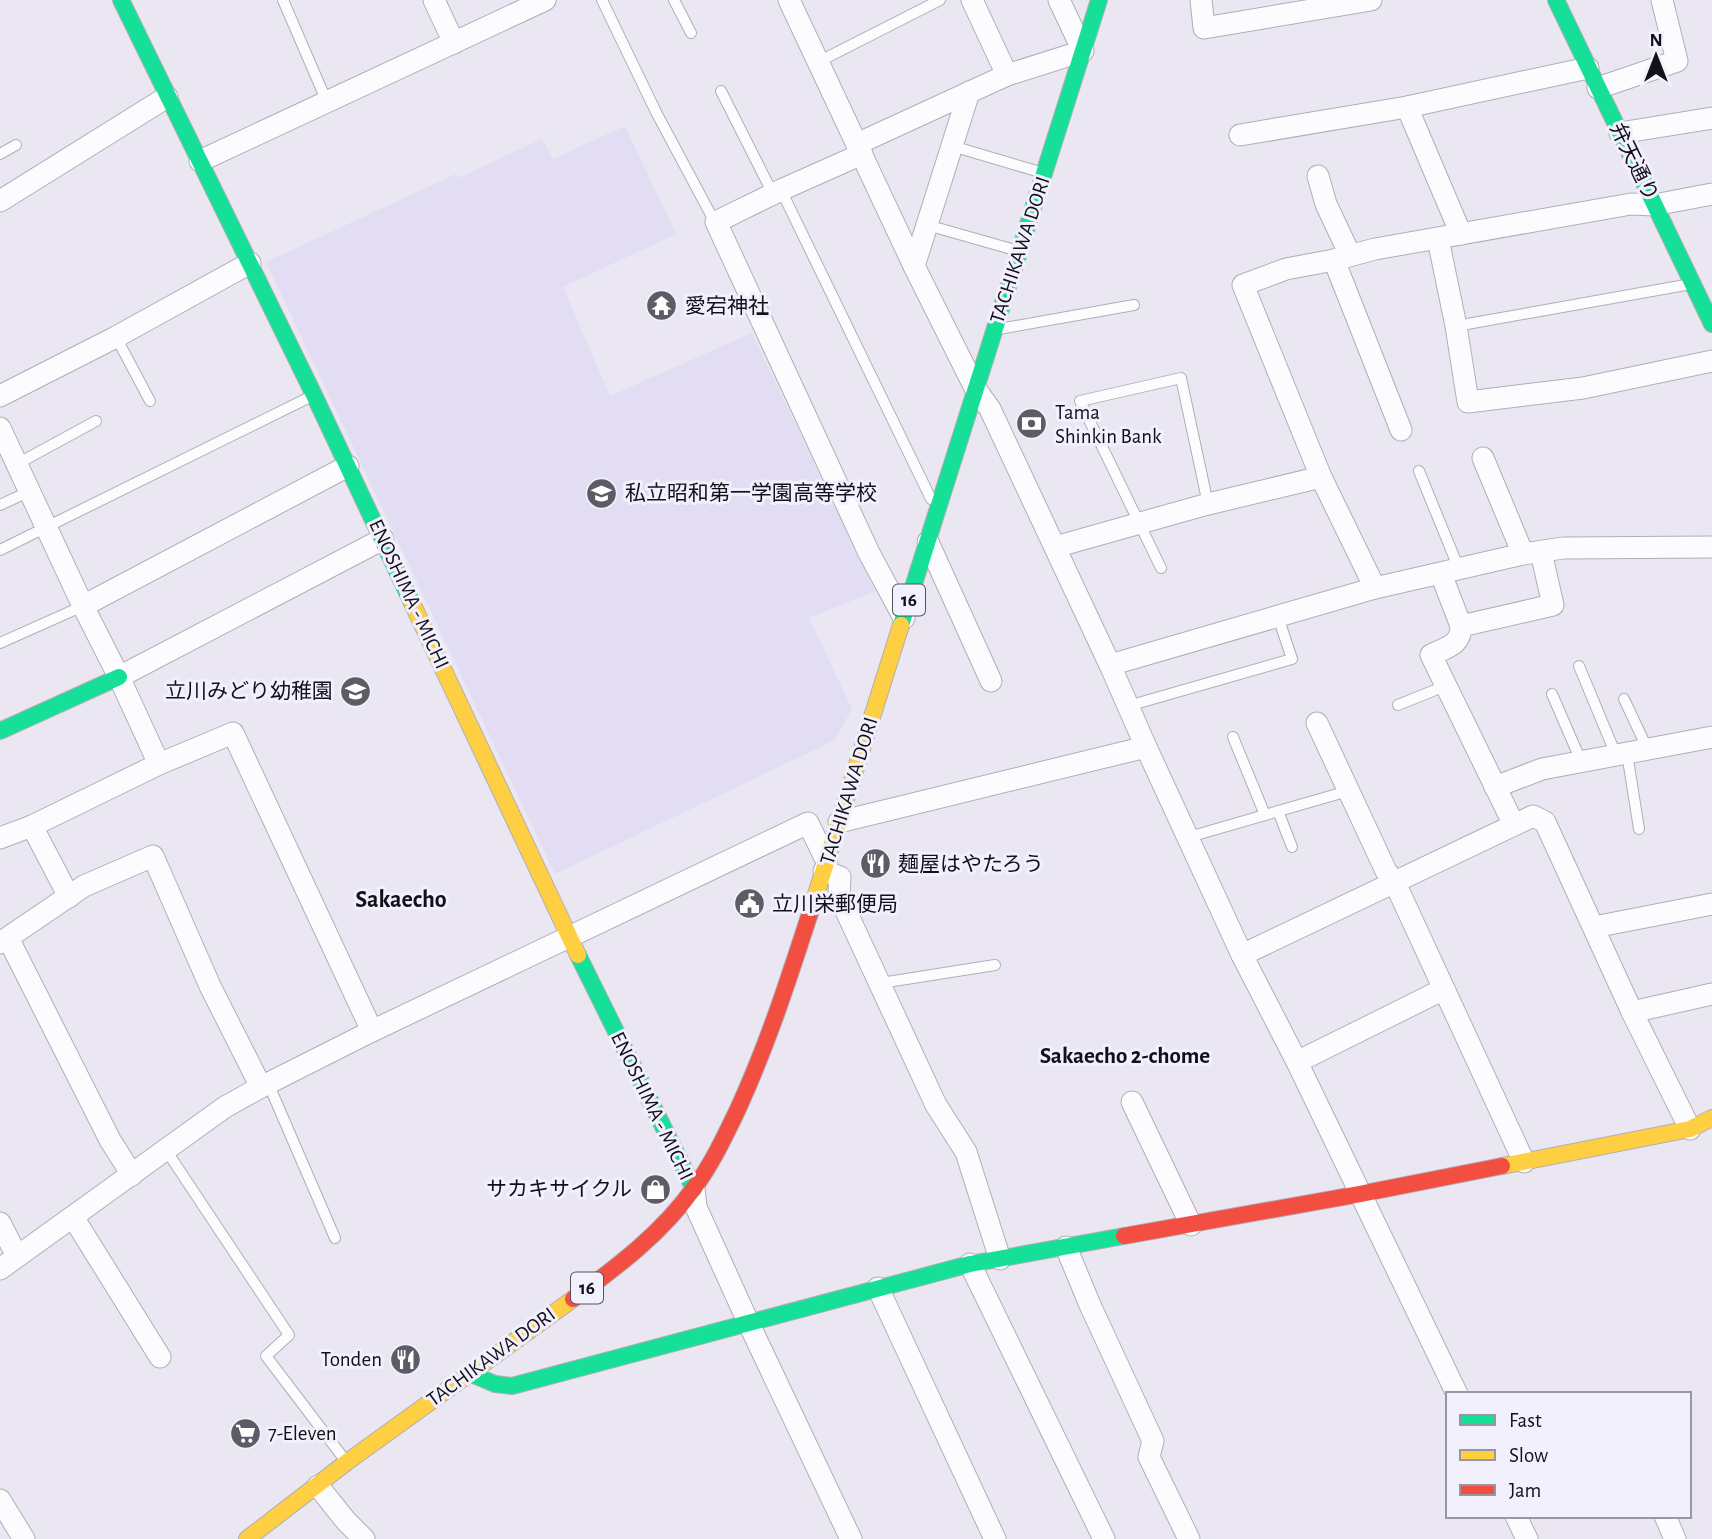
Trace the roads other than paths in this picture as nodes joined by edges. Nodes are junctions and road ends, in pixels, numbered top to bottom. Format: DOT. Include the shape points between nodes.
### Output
graph roads {
  1 [pos="121,0"];
  2 [pos="283,0"];
  3 [pos="434,0"];
  4 [pos="545,0"];
  5 [pos="602,0"];
  6 [pos="674,0"];
  7 [pos="789,0"];
  8 [pos="940,0"];
  9 [pos="972,0"];
  10 [pos="1059,0"];
  11 [pos="1099,0"];
  12 [pos="1201,0"];
  13 [pos="1371,0"];
  14 [pos="1556,0"];
  15 [pos="1662,0"];
  16 [pos="691,33"];
  17 [pos="454,43"];
  18 [pos="1083,51"];
  19 [pos="818,62"];
  20 [pos="1588,68"];
  21 [pos="1007,75"];
  22 [pos="1598,88"];
  23 [pos="721,91"];
  24 [pos="969,92"];
  25 [pos="167,97"];
  26 [pos="327,102"];
  27 [pos="1407,107"];
  28 [pos="1712,118"];
  29 [pos="1620,133"];
  30 [pos="1240,135"];
  31 [pos="16,145"];
  32 [pos="952,146"];
  33 [pos="860,149"];
  34 [pos="0,154"];
  35 [pos="200,162"];
  36 [pos="1045,173"];
  37 [pos="1318,176"];
  38 [pos="777,192"];
  39 [pos="1712,194"];
  40 [pos="0,201"];
  41 [pos="1654,205"];
  42 [pos="716,222"];
  43 [pos="927,225"];
  44 [pos="1461,234"];
  45 [pos="1438,239"];
  46 [pos="1020,251"];
  47 [pos="1342,258"];
  48 [pos="250,263"];
  49 [pos="914,266"];
  50 [pos="1692,284"];
  51 [pos="1134,304"];
  52 [pos="1712,324"];
  53 [pos="1456,326"];
  54 [pos="995,329"];
  55 [pos="116,337"];
  56 [pos="1712,361"];
  57 [pos="975,388"];
  58 [pos="314,395"];
  59 [pos="0,396"];
  60 [pos="150,401"];
  61 [pos="96,421"];
  62 [pos="0,428"];
  63 [pos="1401,430"];
  64 [pos="1483,458"];
  65 [pos="17,464"];
  66 [pos="348,466"];
  67 [pos="1419,471"];
  68 [pos="1321,477"];
  69 [pos="30,492"];
  70 [pos="1208,504"];
  71 [pos="0,505"];
  72 [pos="937,512"];
  73 [pos="1138,522"];
  74 [pos="47,528"];
  75 [pos="383,540"];
  76 [pos="928,542"];
  77 [pos="1055,547"];
  78 [pos="1712,547"];
  79 [pos="0,550"];
  80 [pos="1532,553"];
  81 [pos="1161,568"];
  82 [pos="1450,571"];
  83 [pos="1375,588"];
  84 [pos="83,606"];
  85 [pos="1278,617"];
  86 [pos="904,618"];
  87 [pos="1461,626"];
  88 [pos="0,643"];
  89 [pos="1110,665"];
  90 [pos="1579,666"];
  91 [pos="119,677"];
  92 [pos="991,681"];
  93 [pos="1445,686"];
  94 [pos="1552,694"];
  95 [pos="1623,699"];
  96 [pos="1398,705"];
  97 [pos="1129,706"];
  98 [pos="1317,723"];
  99 [pos="0,731"];
  100 [pos="1233,737"];
  101 [pos="1712,737"];
  102 [pos="1146,747"];
  103 [pos="1630,752"];
  104 [pos="1581,761"];
  105 [pos="159,764"];
  106 [pos="1495,787"];
  107 [pos="1348,792"];
  108 [pos="1278,811"];
  109 [pos="1265,815"];
  110 [pos="839,822"];
  111 [pos="1514,825"];
  112 [pos="32,826"];
  113 [pos="1639,829"];
  114 [pos="1188,837"];
  115 [pos="0,838"];
  116 [pos="1292,847"];
  117 [pos="825,866"];
  118 [pos="1395,883"];
  119 [pos="68,897"];
  120 [pos="1712,904"];
  121 [pos="1594,927"];
  122 [pos="569,937"];
  123 [pos="4,941"];
  124 [pos="1242,956"];
  125 [pos="995,965"];
  126 [pos="881,983"];
  127 [pos="1444,989"];
  128 [pos="1712,994"];
  129 [pos="1632,1012"];
  130 [pos="372,1031"];
  131 [pos="1297,1062"];
  132 [pos="264,1085"];
  133 [pos="1132,1102"];
  134 [pos="1712,1118"];
  135 [pos="1690,1129"];
  136 [pos="166,1150"];
  137 [pos="1524,1162"];
  138 [pos="132,1175"];
  139 [pos="694,1189"];
  140 [pos="1360,1194"];
  141 [pos="73,1217"];
  142 [pos="0,1223"];
  143 [pos="1191,1224"];
  144 [pos="335,1238"];
  145 [pos="1066,1247"];
  146 [pos="1000,1259"];
  147 [pos="8,1262"];
  148 [pos="970,1264"];
  149 [pos="878,1288"];
  150 [pos="749,1324"];
  151 [pos="160,1357"];
  152 [pos="469,1373"];
  153 [pos="1456,1392"];
  154 [pos="347,1462"];
  155 [pos="318,1486"];
  156 [pos="0,1500"];
  157 [pos="1517,1518"];
  158 [pos="1666,1518"];
  159 [pos="24,1539"];
  160 [pos="247,1539"];
  161 [pos="364,1539"];
  162 [pos="851,1539"];
  163 [pos="995,1539"];
  164 [pos="1104,1539"];
  165 [pos="1189,1539"];
  166 [pos="1527,1539"];
  167 [pos="1675,1539"];
  1 -- 25 [label="street, ENOSHIMA - MICHI"];
  2 -- 26 [label="lane"];
  3 -- 17 [label="street"];
  4 -- 17 [label="street"];
  5 -- 42 [label="lane"];
  6 -- 16 [label="lane"];
  7 -- 19 [label="street"];
  8 -- 19 [label="lane"];
  9 -- 21 [label="street"];
  10 -- 18 [label="street"];
  11 -- 18 [label="street, TACHIKAWA DORI / 16"];
  12 -- 13 [label="street" via="1204,27"];
  14 -- 20 [label="street, 弁天通り"];
  15 -- 22 [label="street" via="1677,61"];
  17 -- 26 [label="street"];
  18 -- 21 [label="street"];
  18 -- 36 [label="street, TACHIKAWA DORI / 16"];
  19 -- 33 [label="street"];
  20 -- 22 [label="street, 弁天通り"];
  20 -- 27 [label="street"];
  21 -- 24 [label="street"];
  22 -- 29 [label="street, 弁天通り"];
  23 -- 38 [label="lane"];
  24 -- 32 [label="street"];
  24 -- 33 [label="street"];
  25 -- 35 [label="street, ENOSHIMA - MICHI"];
  25 -- 40 [label="street"];
  26 -- 35 [label="street"];
  27 -- 30 [label="street"];
  27 -- 44 [label="street"];
  28 -- 29 [label="street"];
  29 -- 41 [label="street, 弁天通り"];
  31 -- 34 [label="lane"];
  32 -- 36 [label="lane"];
  32 -- 43 [label="street"];
  33 -- 38 [label="street"];
  33 -- 49 [label="street"];
  35 -- 48 [label="street, ENOSHIMA - MICHI"];
  36 -- 46 [label="street, TACHIKAWA DORI / 16"];
  37 -- 47 [label="street"];
  38 -- 42 [label="street"];
  38 -- 72 [label="lane"];
  39 -- 41 [label="street"];
  41 -- 44 [label="street" via="1631,204"];
  41 -- 50 [label="street, 弁天通り"];
  42 -- 86 [label="street" via="869,553"];
  43 -- 46 [label="lane"];
  43 -- 49 [label="street"];
  44 -- 45 [label="street"];
  45 -- 47 [label="street"];
  45 -- 53 [label="street"];
  46 -- 54 [label="street, TACHIKAWA DORI / 16"];
  47 -- 63 [label="street"];
  47 -- 68 [label="street" via="1286,269 1244,285"];
  48 -- 55 [label="street"];
  48 -- 58 [label="street, ENOSHIMA - MICHI"];
  49 -- 57 [label="street"];
  50 -- 52 [label="street, 弁天通り"];
  50 -- 53 [label="lane"];
  51 -- 54 [label="lane"];
  53 -- 56 [label="street" via="1468,402 1583,388"];
  54 -- 57 [label="street, TACHIKAWA DORI / 16"];
  55 -- 59 [label="street"];
  55 -- 60 [label="lane"];
  57 -- 72 [label="street, TACHIKAWA DORI / 16"];
  57 -- 77 [label="street" via="990,409"];
  58 -- 66 [label="street, ENOSHIMA - MICHI"];
  58 -- 74 [label="lane"];
  61 -- 65 [label="lane"];
  62 -- 65 [label="street"];
  64 -- 80 [label="street"];
  65 -- 69 [label="street"];
  66 -- 75 [label="street, ENOSHIMA - MICHI"];
  66 -- 84 [label="street"];
  67 -- 82 [label="lane"];
  68 -- 70 [label="street"];
  68 -- 83 [label="street"];
  69 -- 71 [label="lane"];
  69 -- 74 [label="street"];
  70 -- 73 [label="street"];
  70 -- 73 [label="lane" via="1181,378 1080,401"];
  72 -- 76 [label="street, TACHIKAWA DORI / 16"];
  73 -- 77 [label="street"];
  73 -- 81 [label="lane"];
  74 -- 79 [label="lane"];
  74 -- 84 [label="street"];
  75 -- 91 [label="street"];
  75 -- 122 [label="street, ENOSHIMA - MICHI"];
  76 -- 86 [label="street, TACHIKAWA DORI / 16"];
  76 -- 92 [label="street"];
  77 -- 89 [label="street"];
  78 -- 80 [label="street" via="1563,548"];
  80 -- 82 [label="street"];
  80 -- 87 [label="street" via="1553,606"];
  82 -- 83 [label="street"];
  82 -- 87 [label="street"];
  83 -- 85 [label="street"];
  84 -- 88 [label="lane"];
  84 -- 91 [label="street"];
  85 -- 89 [label="street"];
  85 -- 97 [label="lane" via="1292,659"];
  86 -- 110 [label="street, TACHIKAWA DORI / 16"];
  87 -- 93 [label="street" via="1457,642 1430,655"];
  89 -- 97 [label="street"];
  90 -- 103 [label="lane"];
  91 -- 99 [label="street"];
  91 -- 105 [label="street"];
  93 -- 96 [label="lane"];
  93 -- 106 [label="street"];
  94 -- 104 [label="lane"];
  95 -- 103 [label="lane"];
  97 -- 102 [label="street"];
  98 -- 107 [label="street"];
  100 -- 109 [label="lane"];
  101 -- 103 [label="street"];
  102 -- 110 [label="street"];
  102 -- 114 [label="street"];
  103 -- 104 [label="street"];
  103 -- 113 [label="lane"];
  104 -- 106 [label="street" via="1542,769"];
  105 -- 112 [label="street"];
  105 -- 130 [label="street" via="233,733"];
  106 -- 111 [label="street"];
  107 -- 108 [label="lane"];
  107 -- 118 [label="street"];
  108 -- 109 [label="lane"];
  108 -- 116 [label="lane"];
  109 -- 114 [label="lane"];
  110 -- 117 [label="street, TACHIKAWA DORI / 16"];
  111 -- 118 [label="street"];
  111 -- 121 [label="street" via="1533,817 1545,822"];
  112 -- 115 [label="street"];
  112 -- 119 [label="street"];
  114 -- 124 [label="street"];
  117 -- 122 [label="street" via="808,823"];
  117 -- 126 [label="street" via="840,877 839,896"];
  117 -- 139 [label="street, TACHIKAWA DORI / 16" via="758,1063 717,1153"];
  118 -- 124 [label="street"];
  118 -- 127 [label="street"];
  119 -- 123 [label="street"];
  119 -- 132 [label="street" via="153,856 210,986"];
  120 -- 121 [label="street"];
  121 -- 129 [label="street"];
  122 -- 130 [label="street"];
  122 -- 139 [label="street, ENOSHIMA - MICHI"];
  123 -- 138 [label="street"];
  124 -- 131 [label="street"];
  125 -- 126 [label="lane"];
  126 -- 146 [label="street" via="936,1105 966,1152"];
  127 -- 131 [label="street"];
  127 -- 137 [label="street"];
  128 -- 129 [label="street"];
  129 -- 135 [label="street"];
  130 -- 132 [label="street"];
  131 -- 140 [label="street"];
  132 -- 136 [label="street"];
  132 -- 144 [label="lane"];
  133 -- 143 [label="street"];
  134 -- 135 [label="street"];
  135 -- 137 [label="street"];
  136 -- 138 [label="street"];
  136 -- 154 [label="lane" via="289,1335 266,1356"];
  137 -- 140 [label="street"];
  138 -- 141 [label="street"];
  139 -- 150 [label="street" via="696,1207"];
  139 -- 152 [label="street, TACHIKAWA DORI / 16" via="619,1265"];
  140 -- 143 [label="street"];
  140 -- 153 [label="street"];
  141 -- 147 [label="street"];
  141 -- 151 [label="street"];
  142 -- 147 [label="street"];
  143 -- 145 [label="street"];
  145 -- 146 [label="street"];
  145 -- 165 [label="street" via="1153,1441 1149,1457"];
  146 -- 148 [label="street"];
  148 -- 149 [label="street"];
  148 -- 164 [label="street"];
  149 -- 150 [label="street"];
  149 -- 163 [label="street"];
  150 -- 152 [label="street" via="512,1386 491,1384"];
  150 -- 162 [label="street"];
  152 -- 154 [label="street, TACHIKAWA DORI / 16"];
  154 -- 155 [label="street, TACHIKAWA DORI / 16"];
  155 -- 160 [label="street, TACHIKAWA DORI / 16"];
  155 -- 161 [label="street"];
  156 -- 159 [label="street"];
  157 -- 166 [label="street"];
  158 -- 167 [label="street"];
}
